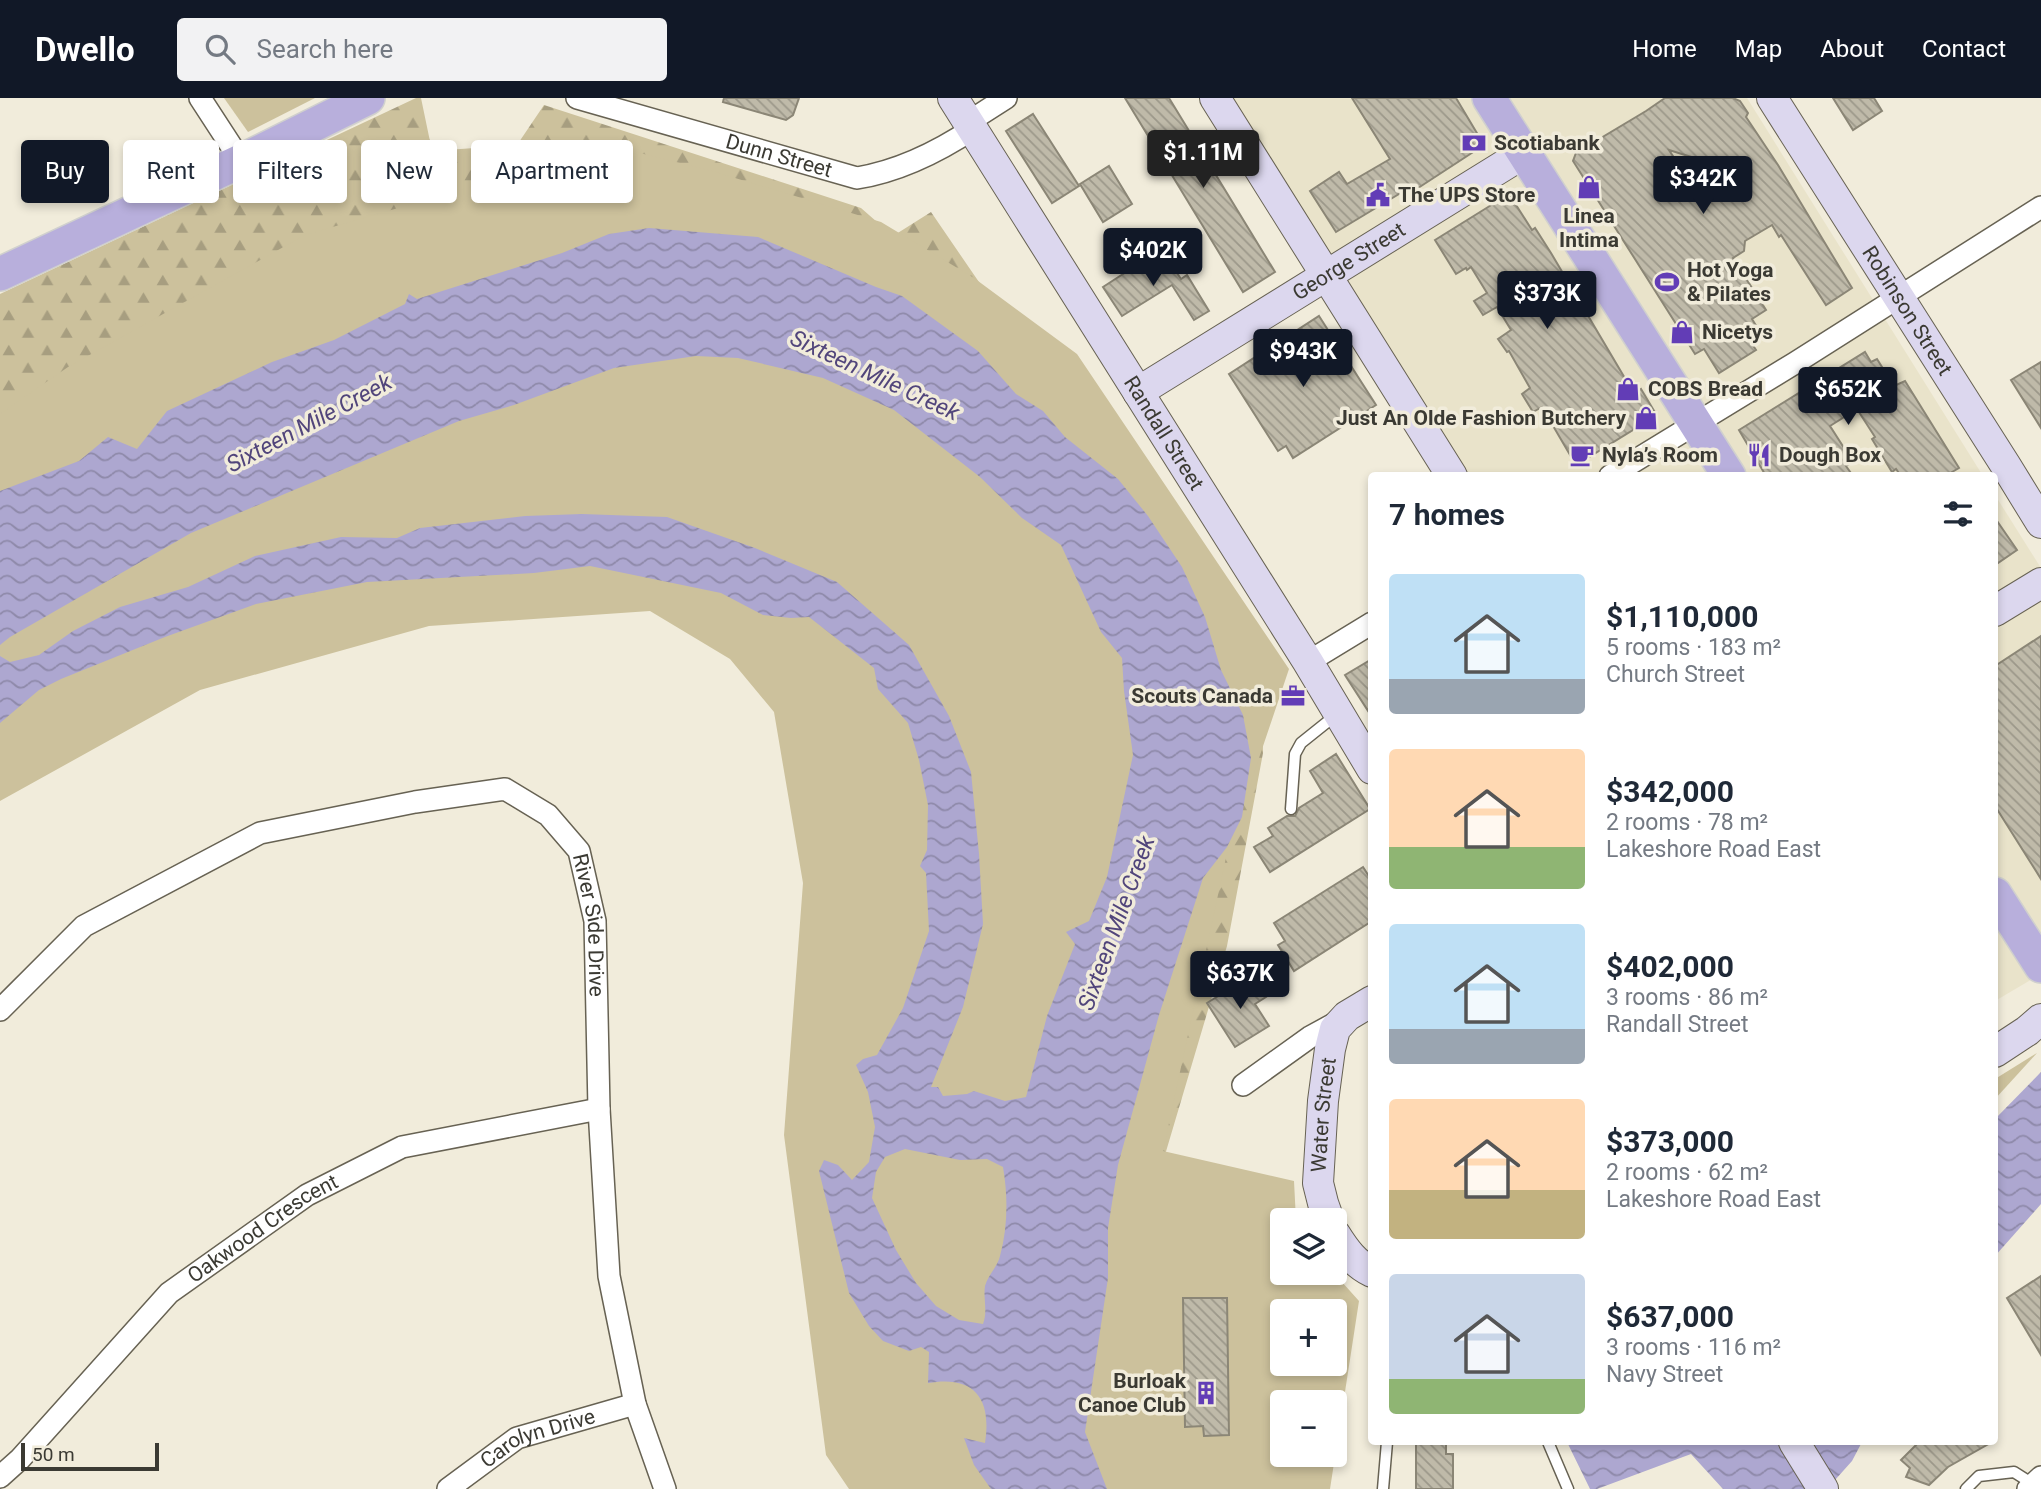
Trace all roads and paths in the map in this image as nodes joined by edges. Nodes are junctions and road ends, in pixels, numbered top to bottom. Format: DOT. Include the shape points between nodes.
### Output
graph roads {
  1 [pos="200,98"];
  2 [pos="368,98"];
  3 [pos="577,98"];
  4 [pos="1006,98"];
  5 [pos="1215,98"];
  6 [pos="1489,98"];
  7 [pos="1772,98"];
  8 [pos="966,116"];
  9 [pos="283,140"];
  10 [pos="233,149"];
  11 [pos="1524,153"];
  12 [pos="233,165"];
  13 [pos="2041,207"];
  14 [pos="0,274"];
  15 [pos="1326,275"];
  16 [pos="1898,296"];
  17 [pos="1138,392"];
  18 [pos="1696,425"];
  19 [pos="1449,472"];
  20 [pos="1617,472"];
  21 [pos="1726,472"];
  22 [pos="2041,523"];
  23 [pos="2041,583"];
  24 [pos="1998,609"];
  25 [pos="1368,625"];
  26 [pos="1308,662"];
  27 [pos="1339,713"];
  28 [pos="1368,762"];
  29 [pos="1291,809"];
  30 [pos="1998,899"];
  31 [pos="2041,966"];
  32 [pos="1360,1008"];
  33 [pos="0,1010"];
  34 [pos="2041,1019"];
  35 [pos="1998,1050"];
  36 [pos="1243,1085"];
  37 [pos="599,1109"];
  38 [pos="1324,1208"];
  39 [pos="1347,1252"];
  40 [pos="1368,1270"];
  41 [pos="635,1404"];
  42 [pos="1387,1445"];
  43 [pos="1549,1445"];
  44 [pos="1796,1445"];
  45 [pos="0,1476"];
  46 [pos="2034,1483"];
  47 [pos="447,1489"];
  48 [pos="665,1489"];
  49 [pos="1383,1489"];
  50 [pos="1568,1489"];
  51 [pos="1823,1489"];
  52 [pos="1966,1489"];
  1 -- 10 [label="street"];
  2 -- 9 [label="main road"];
  3 -- 8 [label="street, Dunn Street" via="857,178 920,159 954,141"];
  4 -- 8 [label="street, Dunn Street"];
  5 -- 15 [label="street"];
  6 -- 11 [label="main road"];
  7 -- 16 [label="street, Robinson Street"];
  8 -- 17 [label="street, Randall Street"];
  11 -- 15 [label="street, George Street"];
  11 -- 18 [label="main road"];
  12 -- 14 [label="main road"];
  13 -- 16 [label="street"];
  15 -- 17 [label="street, George Street"];
  15 -- 19 [label="street"];
  16 -- 18 [label="street"];
  16 -- 22 [label="street, Robinson Street"];
  17 -- 26 [label="street, Randall Street"];
  18 -- 20 [label="street"];
  18 -- 21 [label="main road"];
  23 -- 24 [label="street"];
  25 -- 26 [label="street"];
  26 -- 27 [label="street, Randall Street"];
  27 -- 28 [label="street, Randall Street"];
  27 -- 29 [label="lane" via="1301,743 1295,754"];
  30 -- 31 [label="main road"];
  32 -- 36 [label="street"];
  32 -- 38 [label="street, Water Street" via="1335,1029 1330,1049 1318,1183"];
  33 -- 37 [label="street, River Side Drive" via="84,926 260,833 505,789 548,815 579,851 595,921"];
  34 -- 35 [label="street"];
  37 -- 41 [label="street, River Side Drive" via="609,1276"];
  37 -- 45 [label="street, Oakwood Crescent" via="402,1147 307,1195 169,1293"];
  39 -- 40 [label="street"];
  41 -- 47 [label="street, Carolyn Drive" via="517,1438"];
  41 -- 48 [label="street, River Side Drive"];
  42 -- 49 [label="lane"];
  43 -- 50 [label="lane"];
  44 -- 51 [label="street"];
  46 -- 52 [label="lane" via="2014,1472 1979,1476"];
}
